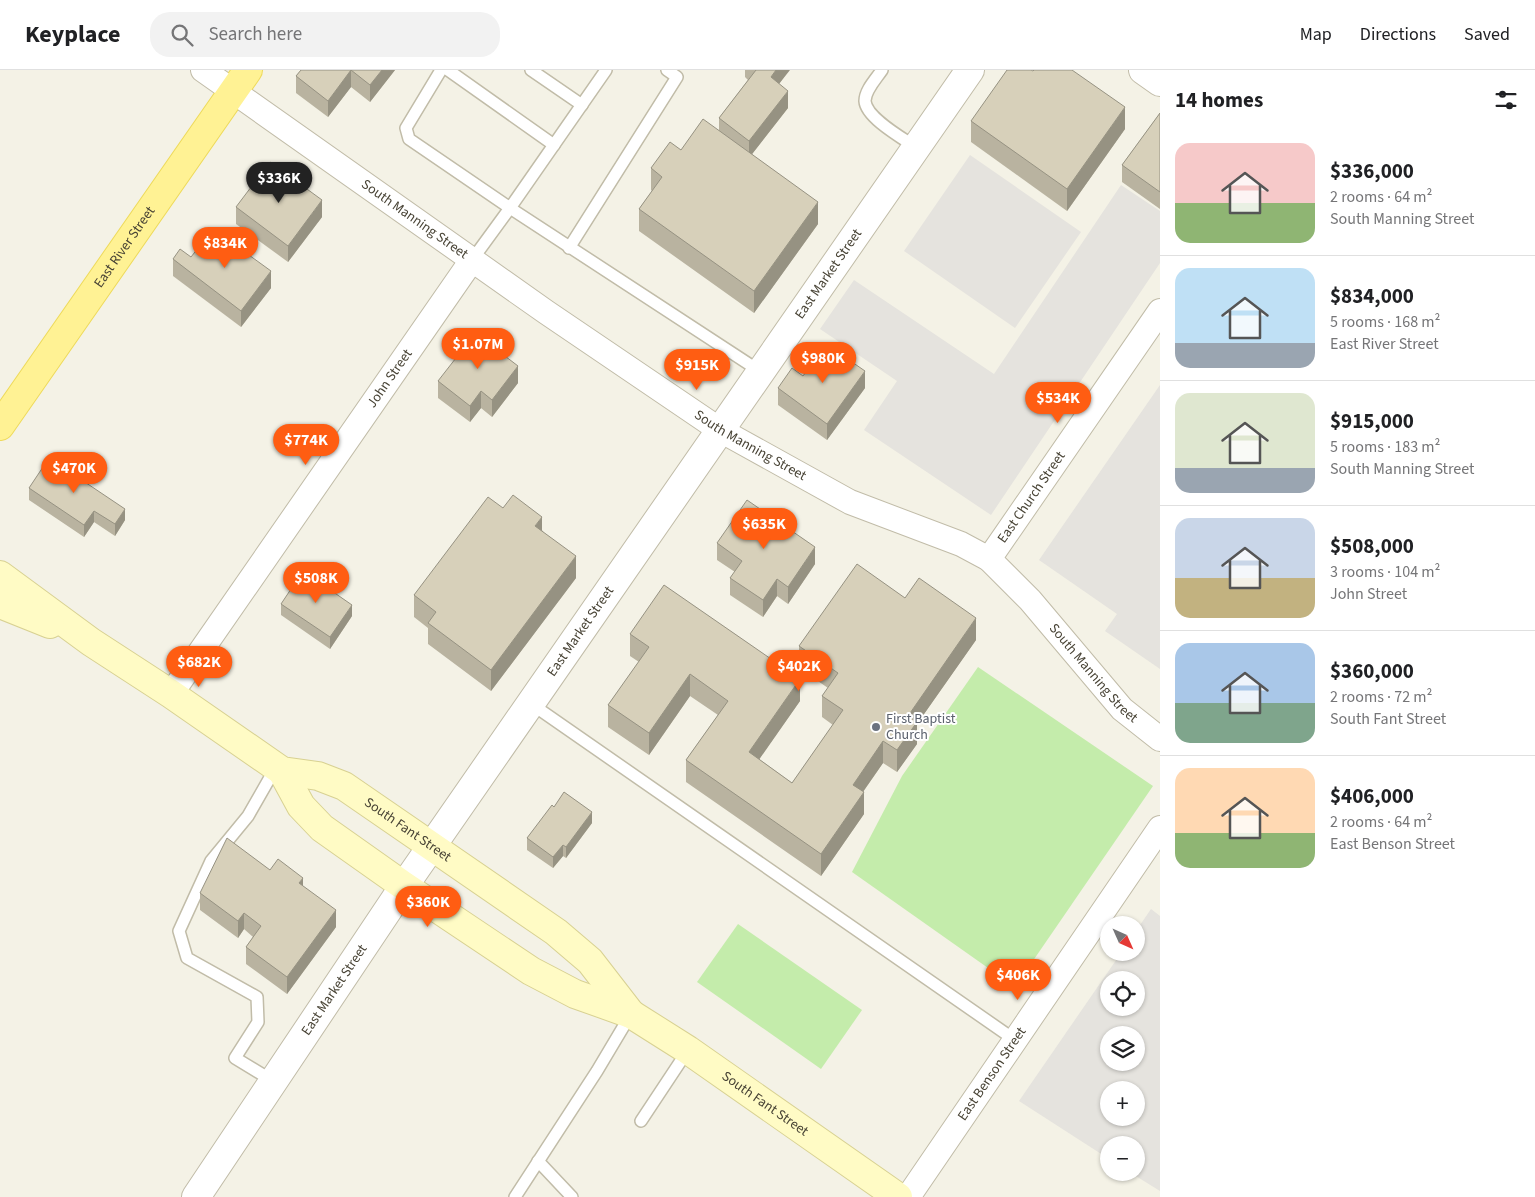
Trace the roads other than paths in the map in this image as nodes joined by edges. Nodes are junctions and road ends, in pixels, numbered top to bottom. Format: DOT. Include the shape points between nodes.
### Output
graph roads {
  1 [pos="203,70"];
  2 [pos="441,70"];
  3 [pos="448,70"];
  4 [pos="531,70"];
  5 [pos="606,70"];
  6 [pos="667,70"];
  7 [pos="882,70"];
  8 [pos="970,70"];
  9 [pos="1142,70"];
  10 [pos="241,80"];
  11 [pos="1160,82"];
  12 [pos="582,105"];
  13 [pos="554,145"];
  14 [pos="917,148"];
  15 [pos="510,208"];
  16 [pos="569,248"];
  17 [pos="472,260"];
  18 [pos="1160,311"];
  19 [pos="761,372"];
  20 [pos="0,426"];
  21 [pos="720,430"];
  22 [pos="988,559"];
  23 [pos="0,575"];
  24 [pos="0,604"];
  25 [pos="90,642"];
  26 [pos="171,694"];
  27 [pos="530,703"];
  28 [pos="1160,739"];
  29 [pos="279,769"];
  30 [pos="1160,828"];
  31 [pos="431,846"];
  32 [pos="404,886"];
  33 [pos="631,1014"];
  34 [pos="1015,1040"];
  35 [pos="688,1050"];
  36 [pos="273,1081"];
  37 [pos="641,1121"];
  38 [pos="538,1161"];
  39 [pos="196,1197"];
  40 [pos="515,1197"];
  41 [pos="572,1197"];
  42 [pos="898,1197"];
  43 [pos="908,1197"];
  1 -- 10 [label="street, South Manning Street"];
  2 -- 15 [label="lane" via="406,128 409,139"];
  3 -- 13 [label="lane"];
  4 -- 12 [label="lane"];
  5 -- 12 [label="lane"];
  6 -- 16 [label="lane" via="677,77"];
  7 -- 14 [label="lane" via="868,91 865,102 869,112"];
  8 -- 14 [label="street, East Market Street"];
  9 -- 11 [label="street"];
  10 -- 17 [label="street, South Manning Street"];
  10 -- 20 [label="main road, East River Street"];
  12 -- 13 [label="lane"];
  13 -- 15 [label="lane"];
  14 -- 19 [label="street, East Market Street"];
  15 -- 16 [label="lane"];
  15 -- 17 [label="lane"];
  16 -- 19 [label="lane"];
  17 -- 21 [label="street, South Manning Street"];
  17 -- 26 [label="street, John Street"];
  18 -- 22 [label="street, East Church Street"];
  19 -- 21 [label="street, East Market Street"];
  21 -- 22 [label="street, South Manning Street" via="850,502 960,544"];
  21 -- 27 [label="street, East Market Street"];
  22 -- 28 [label="street, South Manning Street" via="1030,600 1122,709"];
  23 -- 25 [label="main road, South Fant Street"];
  24 -- 25 [label="main road"];
  25 -- 26 [label="main road, South Fant Street"];
  26 -- 29 [label="main road, South Fant Street"];
  27 -- 31 [label="street, East Market Street"];
  27 -- 34 [label="lane"];
  29 -- 31 [label="main road, South Fant Street" via="318,776 344,786"];
  29 -- 32 [label="main road, South Fant Street" via="301,806 322,828"];
  29 -- 36 [label="lane" via="248,816 212,861 179,931 187,958 257,997 258,1022 235,1058"];
  30 -- 34 [label="street, East Benson Street"];
  31 -- 32 [label="street, East Market Street"];
  31 -- 33 [label="main road, South Fant Street" via="556,932 590,961"];
  32 -- 33 [label="main road, South Fant Street" via="531,971 575,994"];
  32 -- 36 [label="street, East Market Street"];
  33 -- 35 [label="main road, South Fant Street"];
  33 -- 38 [label="lane"];
  34 -- 43 [label="street, East Benson Street"];
  35 -- 37 [label="lane"];
  35 -- 42 [label="main road, South Fant Street"];
  36 -- 39 [label="street, East Market Street"];
  38 -- 40 [label="lane"];
  38 -- 41 [label="lane"];
}
